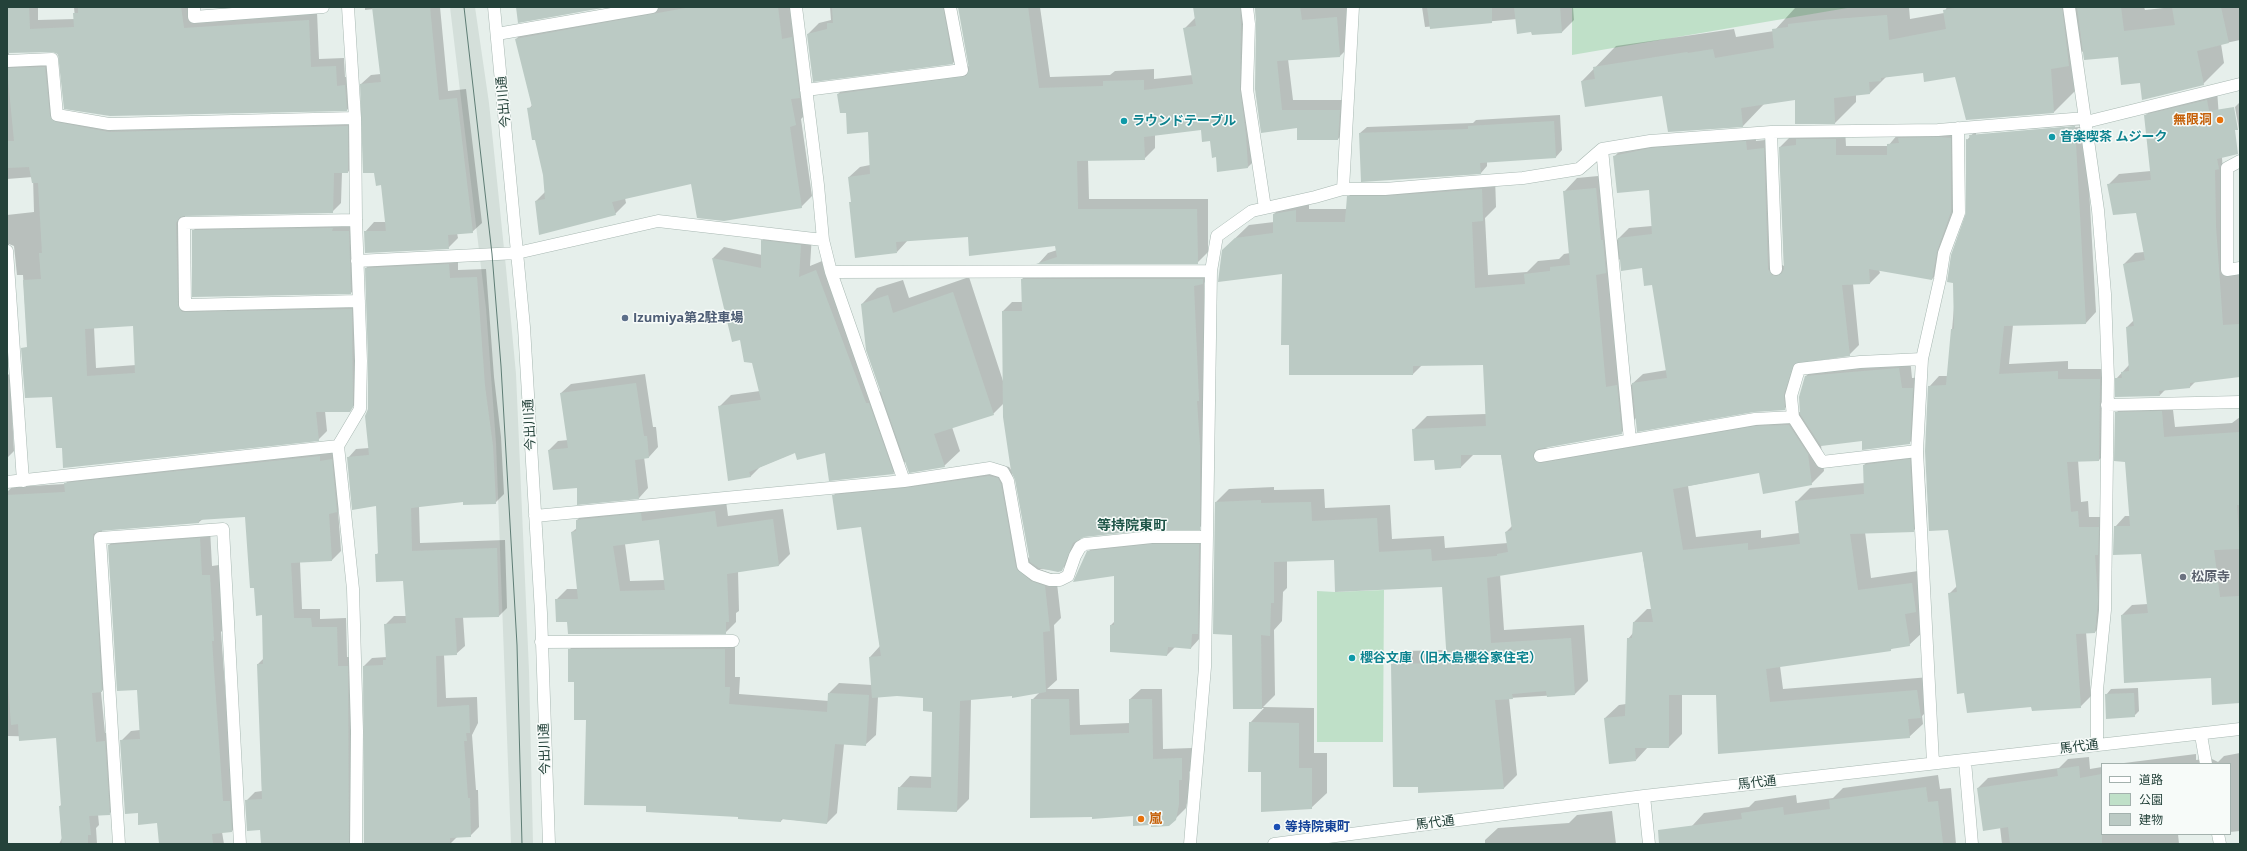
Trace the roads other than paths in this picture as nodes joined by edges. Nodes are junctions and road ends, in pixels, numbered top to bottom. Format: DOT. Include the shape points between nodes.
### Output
graph roads {
  1 [pos="194,7"];
  2 [pos="323,7"];
  3 [pos="348,7"];
  4 [pos="494,7"];
  5 [pos="652,7"];
  6 [pos="796,7"];
  7 [pos="950,7"];
  8 [pos="1247,7"];
  9 [pos="1353,7"];
  10 [pos="2069,7"];
  11 [pos="497,34"];
  12 [pos="7,61"];
  13 [pos="2240,84"];
  14 [pos="806,90"];
  15 [pos="355,118"];
  16 [pos="2085,120"];
  17 [pos="1958,128"];
  18 [pos="1771,132"];
  19 [pos="1602,149"];
  20 [pos="2240,161"];
  21 [pos="1343,188"];
  22 [pos="1265,208"];
  23 [pos="356,220"];
  24 [pos="823,240"];
  25 [pos="7,251"];
  26 [pos="517,252"];
  27 [pos="358,261"];
  28 [pos="2240,268"];
  29 [pos="1776,269"];
  30 [pos="1211,271"];
  31 [pos="831,272"];
  32 [pos="8,284"];
  33 [pos="359,301"];
  34 [pos="1922,359"];
  35 [pos="2240,402"];
  36 [pos="2107,405"];
  37 [pos="1793,417"];
  38 [pos="1630,440"];
  39 [pos="338,446"];
  40 [pos="1917,451"];
  41 [pos="1540,456"];
  42 [pos="24,480"];
  43 [pos="904,481"];
  44 [pos="7,482"];
  45 [pos="535,516"];
  46 [pos="1206,537"];
  47 [pos="733,641"];
  48 [pos="542,642"];
  49 [pos="2240,729"];
  50 [pos="2201,735"];
  51 [pos="2097,745"];
  52 [pos="1965,761"];
  53 [pos="1933,763"];
  54 [pos="2206,763"];
  55 [pos="1644,796"];
  56 [pos="1344,839"];
  57 [pos="118,844"];
  58 [pos="240,844"];
  59 [pos="356,844"];
  60 [pos="549,844"];
  61 [pos="1190,844"];
  62 [pos="1274,844"];
  63 [pos="1649,844"];
  64 [pos="1972,844"];
  1 -- 2 [label="street" via="194,17"];
  3 -- 15 [label="street"];
  4 -- 11 [label="street, 今出川通"];
  5 -- 11 [label="street"];
  6 -- 14 [label="street"];
  7 -- 14 [label="street" via="962,70"];
  8 -- 22 [label="street" via="1247,89"];
  9 -- 21 [label="street"];
  10 -- 16 [label="street"];
  11 -- 26 [label="street, 今出川通"];
  12 -- 15 [label="street" via="52,59 57,116 109,124"];
  13 -- 16 [label="street"];
  14 -- 24 [label="street"];
  15 -- 23 [label="street"];
  16 -- 17 [label="street"];
  16 -- 36 [label="street" via="2098,210 2105,294"];
  17 -- 18 [label="street"];
  17 -- 34 [label="street" via="1959,213 1944,253"];
  18 -- 19 [label="street" via="1650,141"];
  18 -- 29 [label="street"];
  19 -- 21 [label="street" via="1579,169 1523,178 1384,189"];
  19 -- 38 [label="street"];
  20 -- 28 [label="street" via="2227,168 2227,270"];
  21 -- 22 [label="street"];
  22 -- 30 [label="street" via="1252,211 1217,236"];
  23 -- 27 [label="street"];
  23 -- 33 [label="street" via="184,223 185,305"];
  24 -- 26 [label="street" via="658,221"];
  24 -- 31 [label="street"];
  25 -- 32 [label="street"];
  26 -- 27 [label="street"];
  26 -- 45 [label="street, 今出川通"];
  27 -- 33 [label="street"];
  30 -- 31 [label="street"];
  30 -- 46 [label="street"];
  31 -- 43 [label="street"];
  32 -- 42 [label="street"];
  33 -- 39 [label="street" via="360,409"];
  34 -- 37 [label="street" via="1860,362 1799,369 1791,396"];
  34 -- 40 [label="street"];
  35 -- 36 [label="street"];
  36 -- 51 [label="street" via="2106,610 2097,690"];
  37 -- 38 [label="street" via="1755,419"];
  37 -- 40 [label="street" via="1822,462"];
  38 -- 41 [label="street"];
  39 -- 42 [label="street"];
  39 -- 59 [label="street" via="353,588 357,731"];
  40 -- 53 [label="street"];
  42 -- 44 [label="street"];
  43 -- 45 [label="street"];
  43 -- 46 [label="street" via="990,468 1003,472 1008,481 1023,566 1035,575 1050,580 1060,580 1068,576 1075,556 1085,544 1152,537"];
  45 -- 48 [label="street, 今出川通"];
  46 -- 61 [label="street" via="1204,667"];
  47 -- 48 [label="street"];
  48 -- 60 [label="street, 今出川通"];
  49 -- 50 [label="street, 馬代通"];
  50 -- 51 [label="street, 馬代通"];
  50 -- 54 [label="street"];
  51 -- 52 [label="street, 馬代通"];
  52 -- 53 [label="street, 馬代通"];
  52 -- 64 [label="street"];
  53 -- 55 [label="street, 馬代通"];
  55 -- 56 [label="street, 馬代通"];
  55 -- 63 [label="street"];
  56 -- 62 [label="street, 馬代通"];
  57 -- 58 [label="street" via="100,538 223,529"];
}
